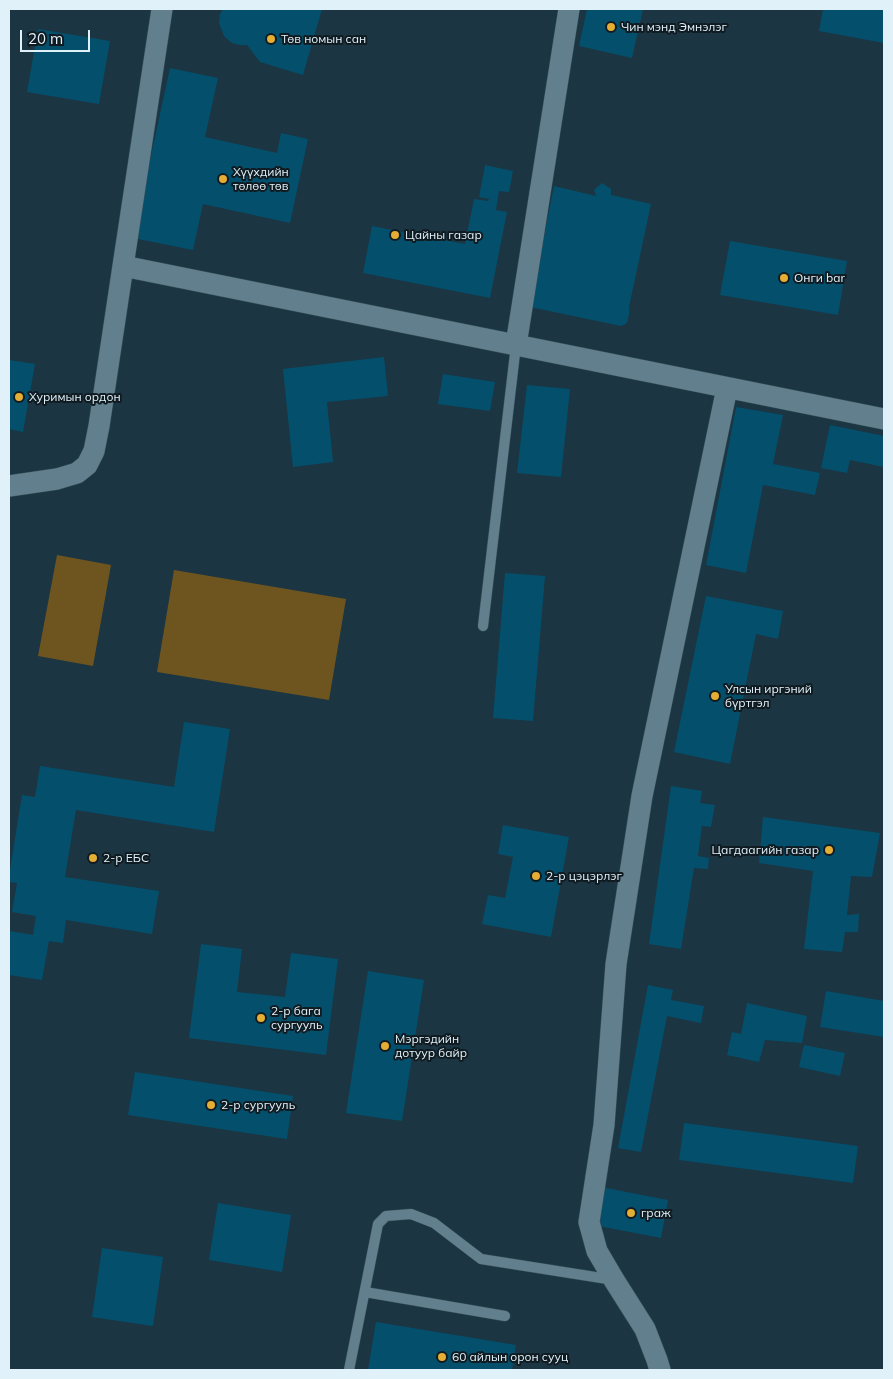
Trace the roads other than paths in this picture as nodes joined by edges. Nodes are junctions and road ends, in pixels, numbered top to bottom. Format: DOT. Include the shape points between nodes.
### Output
graph roads {
  1 [pos="162,9"];
  2 [pos="569,9"];
  3 [pos="123,266"];
  4 [pos="516,345"];
  5 [pos="727,388"];
  6 [pos="884,420"];
  7 [pos="9,486"];
  8 [pos="483,626"];
  9 [pos="614,1280"];
  10 [pos="365,1292"];
  11 [pos="505,1316"];
  12 [pos="349,1370"];
  13 [pos="660,1370"];
  1 -- 3 [label="street"];
  2 -- 4 [label="street"];
  3 -- 4 [label="street"];
  3 -- 7 [label="street" via="99,426 94,451 87,465 78,473 58,479"];
  4 -- 5 [label="street"];
  4 -- 8 [label="lane"];
  5 -- 6 [label="street"];
  5 -- 9 [label="street" via="642,796 616,964 604,1125 589,1222 597,1251"];
  9 -- 10 [label="lane" via="481,1259 434,1223 410,1214 386,1216 378,1224"];
  9 -- 13 [label="street" via="645,1329"];
  10 -- 11 [label="lane"];
  10 -- 12 [label="lane"];
}
